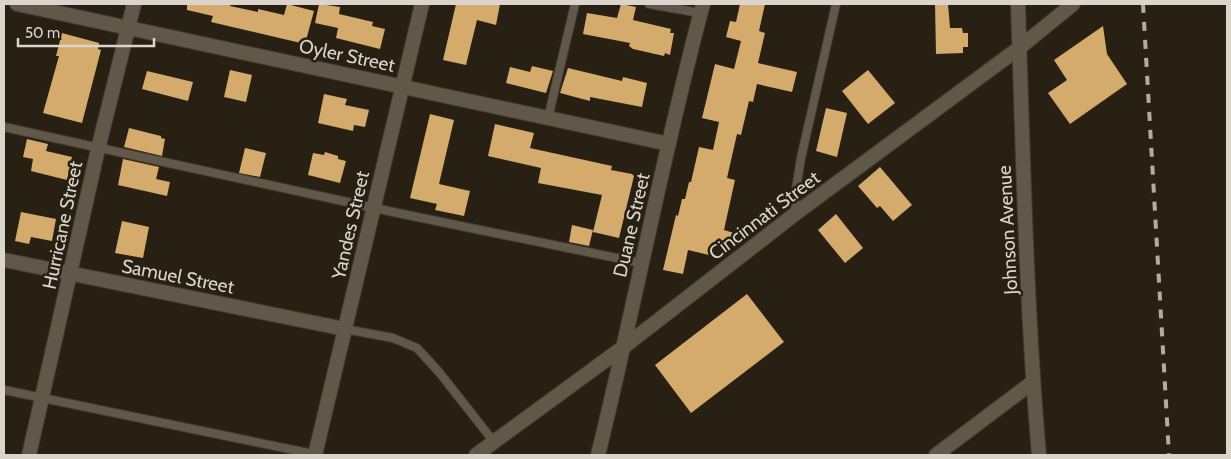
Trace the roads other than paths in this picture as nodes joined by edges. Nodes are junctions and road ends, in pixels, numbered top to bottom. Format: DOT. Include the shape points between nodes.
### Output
graph roads {
  1 [pos="17,4"];
  2 [pos="134,4"];
  3 [pos="422,4"];
  4 [pos="575,4"];
  5 [pos="650,4"];
  6 [pos="836,4"];
  7 [pos="1018,4"];
  8 [pos="1073,4"];
  9 [pos="702,9"];
  10 [pos="129,28"];
  11 [pos="1019,48"];
  12 [pos="402,86"];
  13 [pos="548,118"];
  14 [pos="4,127"];
  15 [pos="669,144"];
  16 [pos="98,149"];
  17 [pos="374,208"];
  18 [pos="795,214"];
  19 [pos="4,260"];
  20 [pos="641,263"];
  21 [pos="71,273"];
  22 [pos="345,329"];
  23 [pos="625,346"];
  24 [pos="1033,382"];
  25 [pos="4,390"];
  26 [pos="42,399"];
  27 [pos="494,442"];
  28 [pos="29,455"];
  29 [pos="316,455"];
  30 [pos="476,455"];
  31 [pos="598,455"];
  32 [pos="936,455"];
  33 [pos="1039,455"];
  1 -- 10 [label="street, Oyler Street"];
  2 -- 10 [label="street, Hurricane Street"];
  3 -- 12 [label="street, Yandes Street"];
  4 -- 13 [label="lane"];
  5 -- 9 [label="lane"];
  6 -- 18 [label="lane" via="801,158"];
  7 -- 11 [label="street, Johnson Avenue"];
  8 -- 11 [label="street, Cincinnati Street"];
  9 -- 15 [label="street, Duane Street"];
  10 -- 12 [label="street, Oyler Street"];
  10 -- 16 [label="street, Hurricane Street"];
  11 -- 18 [label="street, Cincinnati Street"];
  11 -- 24 [label="street, Johnson Avenue"];
  12 -- 13 [label="street, Oyler Street"];
  12 -- 17 [label="street, Yandes Street"];
  13 -- 15 [label="street, Oyler Street"];
  14 -- 16 [label="lane"];
  15 -- 20 [label="street, Duane Street"];
  16 -- 17 [label="lane"];
  16 -- 21 [label="street, Hurricane Street"];
  17 -- 20 [label="lane"];
  17 -- 22 [label="street, Yandes Street"];
  18 -- 23 [label="street, Cincinnati Street"];
  19 -- 21 [label="street, Samuel Street"];
  20 -- 23 [label="street, Duane Street"];
  21 -- 22 [label="street, Samuel Street"];
  21 -- 26 [label="street, Hurricane Street"];
  22 -- 27 [label="lane" via="393,338 417,348"];
  22 -- 29 [label="street, Yandes Street"];
  23 -- 27 [label="street, Cincinnati Street"];
  23 -- 31 [label="street, Duane Street"];
  24 -- 32 [label="street"];
  24 -- 33 [label="street, Johnson Avenue"];
  25 -- 26 [label="lane"];
  26 -- 28 [label="street, Hurricane Street"];
  26 -- 29 [label="lane"];
  27 -- 30 [label="street, Cincinnati Street"];
}
